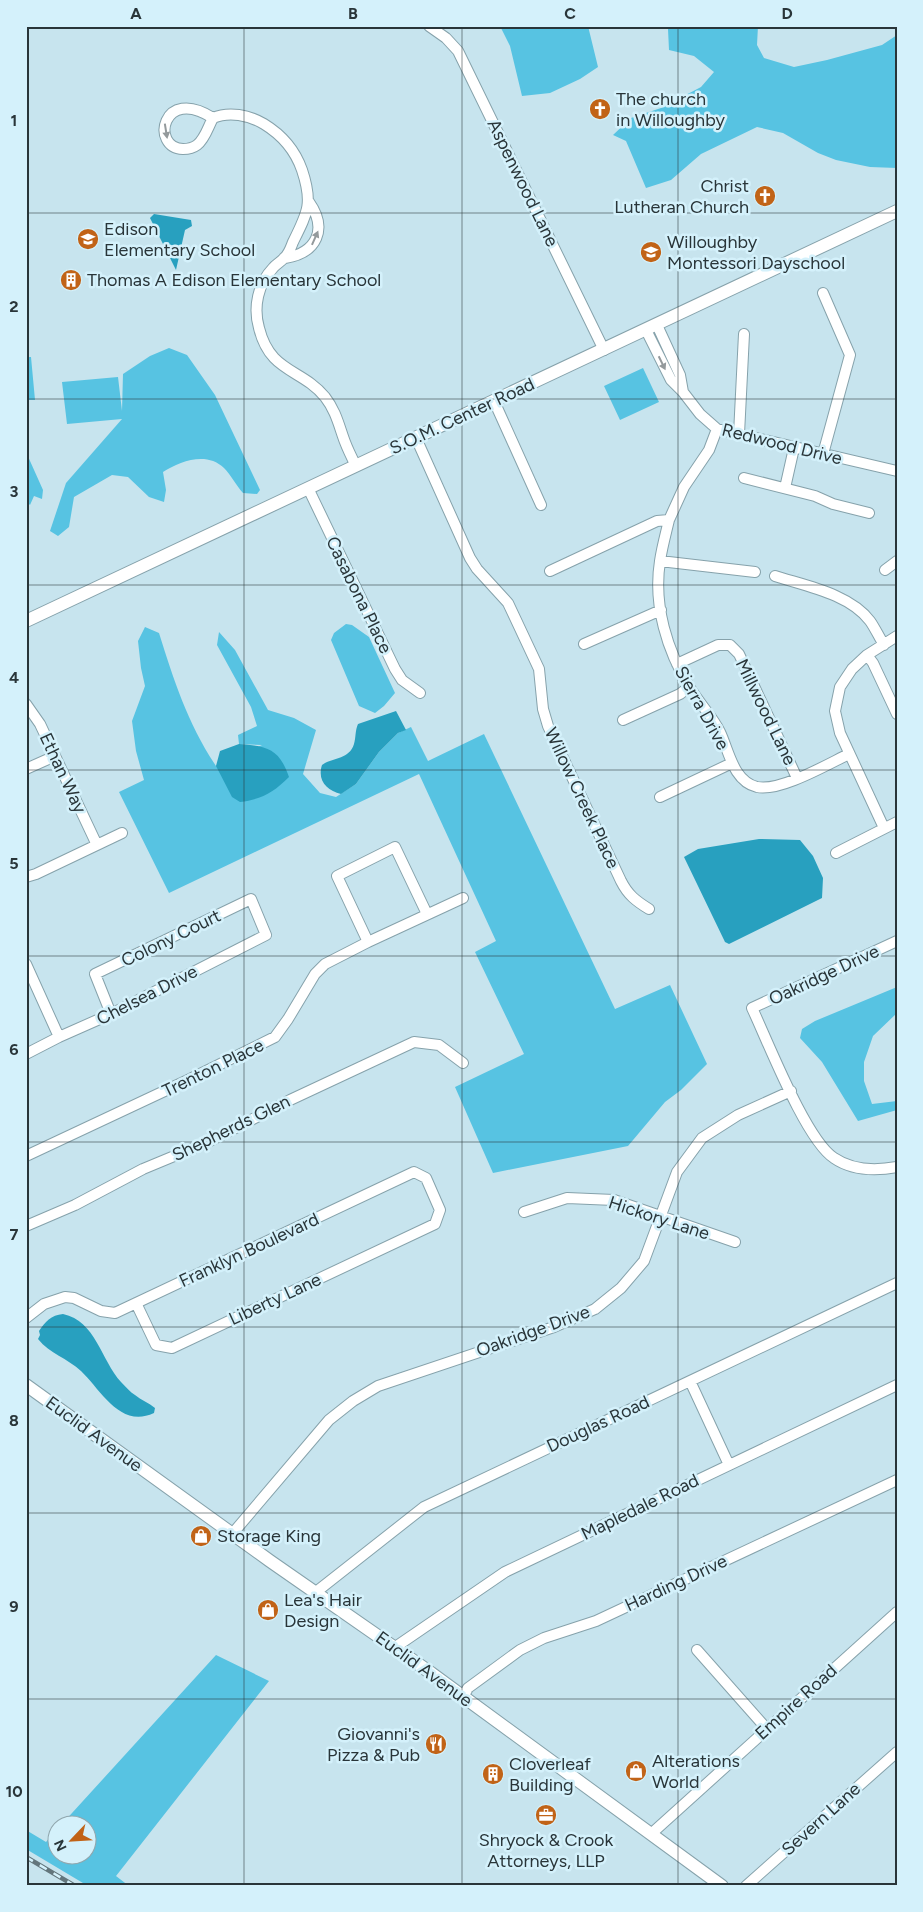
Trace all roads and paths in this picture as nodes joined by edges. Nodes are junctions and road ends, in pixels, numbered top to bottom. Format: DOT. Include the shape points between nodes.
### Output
graph roads {
  1 [pos="429,26"];
  2 [pos="213,118"];
  3 [pos="309,202"];
  4 [pos="897,211"];
  5 [pos="285,258"];
  6 [pos="823,293"];
  7 [pos="652,327"];
  8 [pos="744,334"];
  9 [pos="604,350"];
  10 [pos="494,401"];
  11 [pos="717,430"];
  12 [pos="740,434"];
  13 [pos="416,438"];
  14 [pos="794,448"];
  15 [pos="823,454"];
  16 [pos="356,466"];
  17 [pos="897,471"];
  18 [pos="744,478"];
  19 [pos="308,488"];
  20 [pos="785,488"];
  21 [pos="541,505"];
  22 [pos="869,513"];
  23 [pos="669,520"];
  24 [pos="660,561"];
  25 [pos="897,561"];
  26 [pos="885,570"];
  27 [pos="550,571"];
  28 [pos="755,572"];
  29 [pos="775,576"];
  30 [pos="661,610"];
  31 [pos="26,621"];
  32 [pos="897,636"];
  33 [pos="584,644"];
  34 [pos="884,645"];
  35 [pos="867,655"];
  36 [pos="677,664"];
  37 [pos="689,687"];
  38 [pos="420,694"];
  39 [pos="26,704"];
  40 [pos="897,714"];
  41 [pos="623,720"];
  42 [pos="849,754"];
  43 [pos="55,756"];
  44 [pos="732,763"];
  45 [pos="26,769"];
  46 [pos="797,778"];
  47 [pos="660,797"];
  48 [pos="897,822"];
  49 [pos="884,828"];
  50 [pos="122,833"];
  51 [pos="97,845"];
  52 [pos="836,853"];
  53 [pos="27,875"];
  54 [pos="463,898"];
  55 [pos="649,909"];
  56 [pos="427,914"];
  57 [pos="266,935"];
  58 [pos="897,941"];
  59 [pos="368,942"];
  60 [pos="26,964"];
  61 [pos="111,1014"];
  62 [pos="60,1037"];
  63 [pos="26,1054"];
  64 [pos="463,1063"];
  65 [pos="791,1091"];
  66 [pos="26,1156"];
  67 [pos="897,1167"];
  68 [pos="524,1212"];
  69 [pos="661,1218"];
  70 [pos="435,1224"];
  71 [pos="26,1226"];
  72 [pos="735,1242"];
  73 [pos="897,1283"];
  74 [pos="136,1303"];
  75 [pos="26,1318"];
  76 [pos="690,1381"];
  77 [pos="26,1385"];
  78 [pos="897,1385"];
  79 [pos="730,1465"];
  80 [pos="897,1480"];
  81 [pos="233,1533"];
  82 [pos="316,1592"];
  83 [pos="897,1612"];
  84 [pos="394,1648"];
  85 [pos="697,1650"];
  86 [pos="463,1697"];
  87 [pos="766,1728"];
  88 [pos="897,1752"];
  89 [pos="651,1834"];
  90 [pos="722,1886"];
  91 [pos="746,1886"];
  1 -- 9 [label="street, Aspenwood Lane" via="458,51"];
  2 -- 2 [label="street, one-way" via="191,109 177,110 166,119 165,135 171,146 194,147 201,141"];
  2 -- 3 [label="street" via="242,116 261,122 279,134 298,160"];
  3 -- 5 [label="street"];
  5 -- 3 [label="street, one-way" via="302,253 317,236 318,218"];
  4 -- 7 [label="main road, S.O.M. Center Road"];
  5 -- 16 [label="street" via="271,270 259,292 257,315 262,338 282,367 309,382 325,397 337,416"];
  6 -- 15 [label="street" via="850,355"];
  7 -- 9 [label="main road, S.O.M. Center Road"];
  7 -- 11 [label="street, Redwood Drive" via="671,380"];
  8 -- 12 [label="street"];
  9 -- 10 [label="main road, S.O.M. Center Road"];
  10 -- 13 [label="main road, S.O.M. Center Road"];
  10 -- 21 [label="street"];
  11 -- 12 [label="street, Redwood Drive"];
  11 -- 23 [label="street, Sierra Drive"];
  12 -- 14 [label="street, Redwood Drive"];
  13 -- 16 [label="main road, S.O.M. Center Road"];
  13 -- 55 [label="street, Willow Creek Place" via="470,558 508,603 539,669 548,726 621,881 633,899"];
  14 -- 15 [label="street, Redwood Drive"];
  14 -- 20 [label="street"];
  15 -- 17 [label="street, Redwood Drive"];
  16 -- 19 [label="main road, S.O.M. Center Road"];
  18 -- 20 [label="street"];
  19 -- 31 [label="main road, S.O.M. Center Road"];
  19 -- 38 [label="street, Casabona Place" via="395,669 402,680"];
  20 -- 22 [label="street"];
  23 -- 24 [label="street, Sierra Drive"];
  23 -- 27 [label="street" via="657,521"];
  24 -- 28 [label="street"];
  24 -- 30 [label="street, Sierra Drive" via="658,588"];
  25 -- 26 [label="street"];
  29 -- 34 [label="street" via="854,605 870,620"];
  30 -- 33 [label="street"];
  30 -- 36 [label="street, Sierra Drive" via="666,639"];
  32 -- 34 [label="street"];
  34 -- 35 [label="street"];
  35 -- 40 [label="street"];
  35 -- 42 [label="street" via="840,687 835,711"];
  36 -- 37 [label="street, Sierra Drive"];
  36 -- 46 [label="street, Millwood Lane" via="718,645 730,645 739,654"];
  37 -- 41 [label="street"];
  37 -- 44 [label="street, Sierra Drive" via="720,730"];
  39 -- 43 [label="street, Ethan Way"];
  42 -- 46 [label="street, Sierra Drive"];
  42 -- 49 [label="street"];
  43 -- 45 [label="street"];
  43 -- 51 [label="street, Ethan Way"];
  44 -- 46 [label="street, Sierra Drive" via="741,778 756,787 770,788"];
  44 -- 47 [label="street"];
  48 -- 49 [label="street"];
  49 -- 52 [label="street"];
  50 -- 51 [label="street"];
  51 -- 53 [label="street" via="36,874"];
  54 -- 56 [label="street, Trenton Place"];
  56 -- 59 [label="street, Trenton Place"];
  56 -- 59 [label="street" via="395,847 337,876"];
  57 -- 61 [label="street, Chelsea Drive"];
  57 -- 61 [label="street, Colony Court" via="251,899 95,974"];
  58 -- 65 [label="street, Oakridge Drive" via="752,1008"];
  59 -- 66 [label="street, Trenton Place" via="325,964 315,974 275,1037"];
  60 -- 62 [label="street"];
  61 -- 62 [label="street, Chelsea Drive"];
  62 -- 63 [label="street, Chelsea Drive"];
  64 -- 71 [label="street, Shepherds Glen" via="439,1045 416,1042"];
  65 -- 67 [label="street, Oakridge Drive" via="814,1137 834,1158 850,1166 874,1170"];
  65 -- 69 [label="street, Oakridge Drive" via="738,1115 702,1138 677,1172"];
  68 -- 69 [label="street, Hickory Lane" via="568,1198 595,1199 614,1200"];
  69 -- 72 [label="street, Hickory Lane"];
  69 -- 81 [label="street, Oakridge Drive" via="644,1261 621,1288 595,1309 554,1327 378,1386 352,1401 329,1420"];
  70 -- 74 [label="street, Liberty Lane" via="172,1348 156,1345"];
  70 -- 74 [label="street, Franklyn Boulevard" via="440,1210 426,1178 414,1172"];
  73 -- 76 [label="street, Douglas Road"];
  74 -- 75 [label="street, Franklyn Boulevard" via="115,1313 65,1297 44,1304"];
  76 -- 79 [label="street"];
  76 -- 82 [label="street, Douglas Road" via="424,1507"];
  77 -- 81 [label="main road, Euclid Avenue"];
  78 -- 79 [label="street, Mapledale Road"];
  79 -- 84 [label="street, Mapledale Road" via="505,1572"];
  80 -- 86 [label="street, Harding Drive" via="596,1621 544,1638 520,1650 468,1688"];
  81 -- 82 [label="main road, Euclid Avenue"];
  82 -- 84 [label="main road, Euclid Avenue"];
  83 -- 87 [label="street, Empire Road"];
  84 -- 86 [label="main road, Euclid Avenue"];
  85 -- 87 [label="street"];
  86 -- 89 [label="main road, Euclid Avenue"];
  87 -- 89 [label="street, Empire Road"];
  88 -- 91 [label="street, Severn Lane"];
  89 -- 90 [label="main road, Euclid Avenue"];
}
